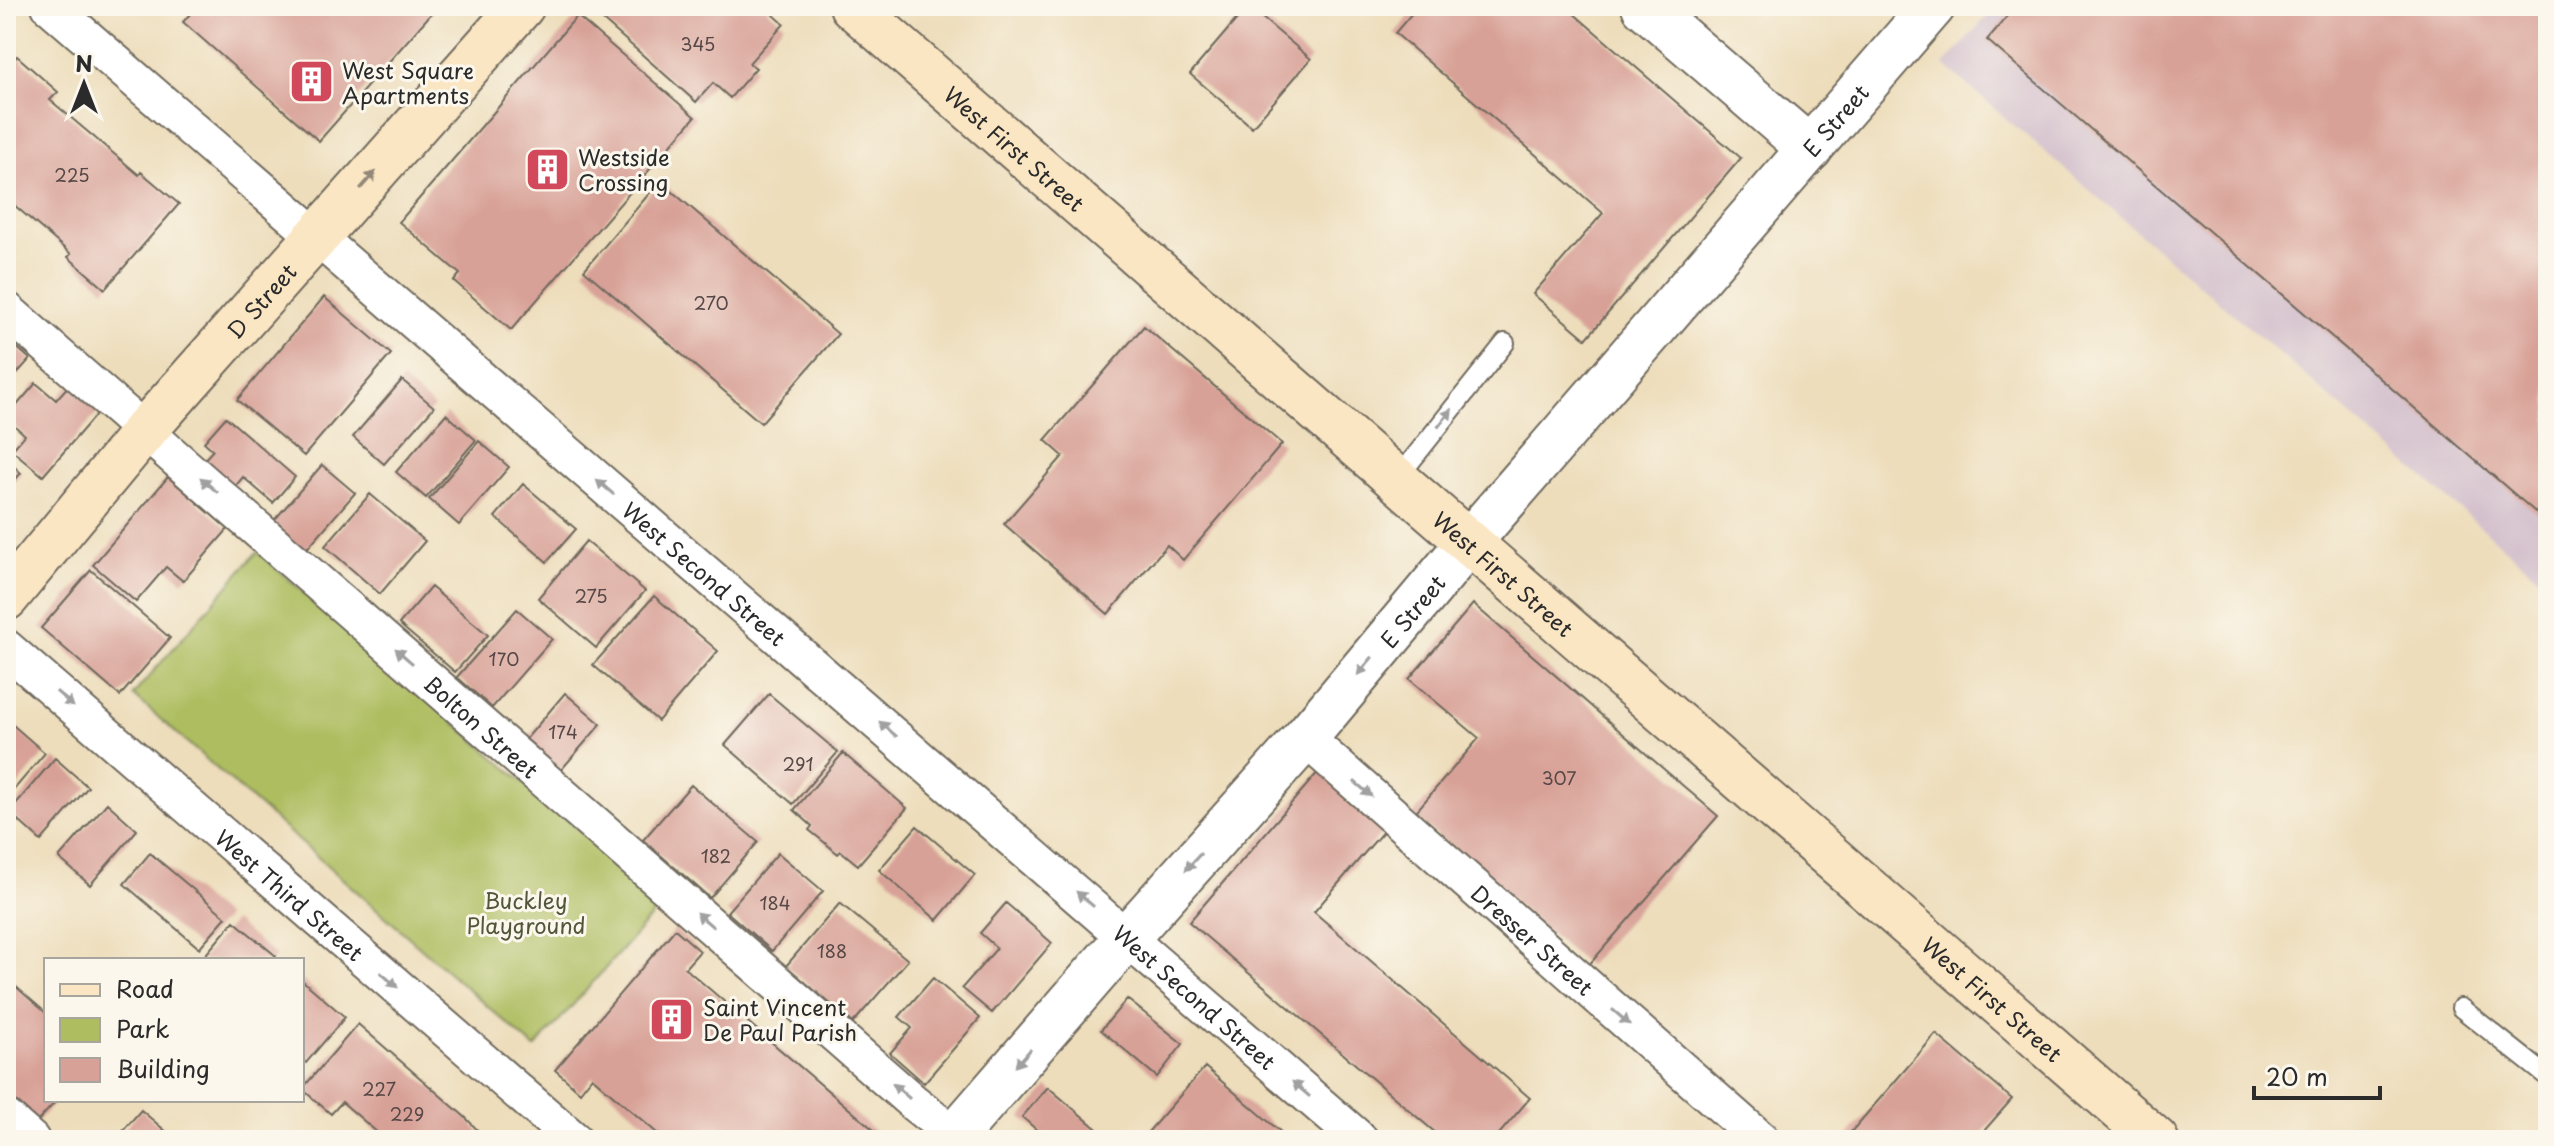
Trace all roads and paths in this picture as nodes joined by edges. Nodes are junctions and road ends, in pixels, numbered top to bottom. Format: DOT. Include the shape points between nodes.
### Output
graph roads {
  1 [pos="50,6"];
  2 [pos="522,6"];
  3 [pos="852,6"];
  4 [pos="1644,6"];
  5 [pos="1933,6"];
  6 [pos="1810,149"];
  7 [pos="315,237"];
  8 [pos="6,310"];
  9 [pos="1505,343"];
  10 [pos="145,430"];
  11 [pos="1396,480"];
  12 [pos="1469,542"];
  13 [pos="6,598"];
  14 [pos="6,648"];
  15 [pos="1305,738"];
  16 [pos="1128,936"];
  17 [pos="2461,1008"];
  18 [pos="2548,1077"];
  19 [pos="6,1118"];
  20 [pos="956,1138"];
  21 [pos="31,1140"];
  22 [pos="574,1140"];
  23 [pos="1360,1140"];
  24 [pos="1761,1140"];
  25 [pos="2156,1140"];
  1 -- 7 [label="street, West Second Street"];
  7 -- 2 [label="main road, D Street, one-way"];
  3 -- 11 [label="main road, West First Street"];
  4 -- 6 [label="street"];
  5 -- 6 [label="street, E Street"];
  6 -- 12 [label="street, E Street"];
  7 -- 10 [label="main road, D Street"];
  16 -- 7 [label="street, West Second Street, one-way"];
  8 -- 10 [label="street, Bolton Street"];
  11 -- 9 [label="lane, one-way"];
  10 -- 13 [label="main road, D Street"];
  20 -- 10 [label="street, Bolton Street, one-way"];
  11 -- 12 [label="main road, West First Street"];
  12 -- 15 [label="street, E Street, one-way"];
  12 -- 25 [label="main road, West First Street"];
  14 -- 22 [label="street, West Third Street, one-way"];
  15 -- 16 [label="street, E Street, one-way"];
  15 -- 24 [label="street, Dresser Street, one-way"];
  16 -- 20 [label="street, E Street, one-way"];
  23 -- 16 [label="street, West Second Street, one-way"];
  17 -- 18 [label="lane"];
  19 -- 21 [label="street"];
}
